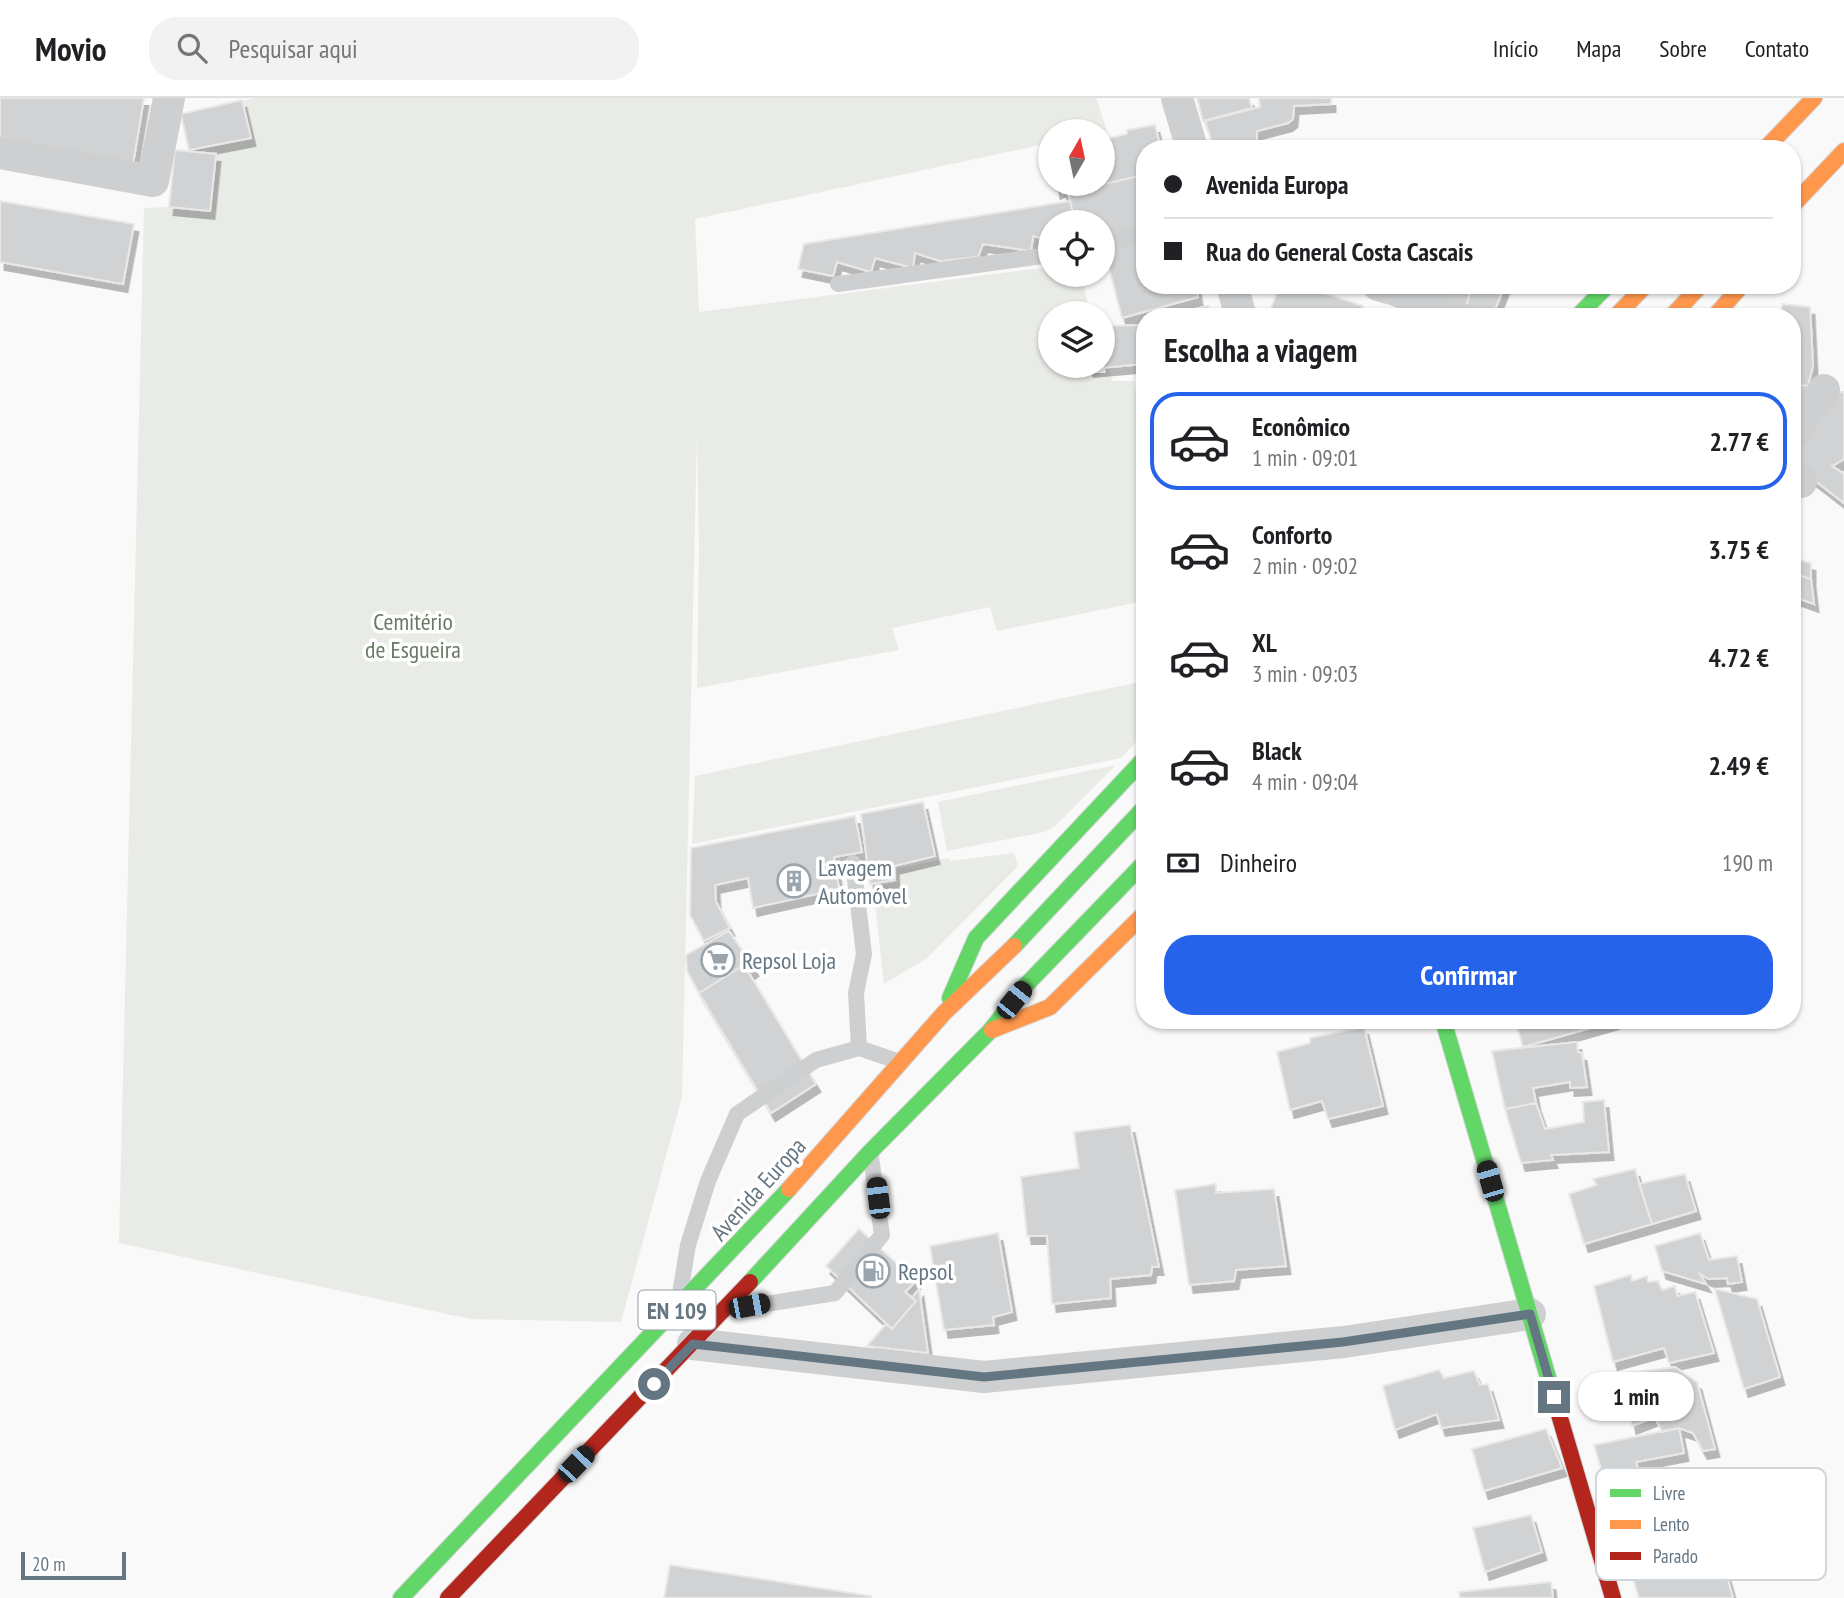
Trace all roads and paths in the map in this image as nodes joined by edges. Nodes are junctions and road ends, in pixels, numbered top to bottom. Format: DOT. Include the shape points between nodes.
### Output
graph roads {
  1 [pos="169,98"];
  2 [pos="1177,98"];
  3 [pos="1814,98"];
  4 [pos="1189,140"];
  5 [pos="1774,140"];
  6 [pos="1844,151"];
  7 [pos="0,153"];
  8 [pos="1801,196"];
  9 [pos="1136,235"];
  10 [pos="1115,241"];
  11 [pos="1038,257"];
  12 [pos="838,284"];
  13 [pos="1405,294"];
  14 [pos="1599,294"];
  15 [pos="1637,294"];
  16 [pos="1693,294"];
  17 [pos="1734,294"];
  18 [pos="1437,308"];
  19 [pos="1586,308"];
  20 [pos="1624,308"];
  21 [pos="1679,308"];
  22 [pos="1722,308"];
  23 [pos="1824,390"];
  24 [pos="1801,422"];
  25 [pos="1136,768"];
  26 [pos="1136,816"];
  27 [pos="853,863"];
  28 [pos="1136,871"];
  29 [pos="1136,922"];
  30 [pos="944,1013"];
  31 [pos="1446,1029"];
  32 [pos="990,1031"];
  33 [pos="859,1048"];
  34 [pos="902,1063"];
  35 [pos="870,1152"];
  36 [pos="723,1311"];
  37 [pos="1530,1314"];
  38 [pos="672,1315"];
  39 [pos="693,1344"];
  40 [pos="1596,1540"];
  41 [pos="1608,1580"];
  42 [pos="401,1598"];
  43 [pos="448,1598"];
  44 [pos="1613,1598"];
  1 -- 7 [label="street" via="153,181"];
  2 -- 4 [label="street"];
  3 -- 5 [label="main road"];
  6 -- 8 [label="main road"];
  9 -- 10 [label="lane"];
  11 -- 12 [label="lane"];
  13 -- 18 [label="street"];
  14 -- 19 [label="main road"];
  15 -- 20 [label="main road"];
  16 -- 21 [label="main road"];
  17 -- 22 [label="main road"];
  23 -- 24 [label="street"];
  25 -- 30 [label="main road" via="976,938"];
  26 -- 30 [label="main road, Avenida Europa / EN 109"];
  27 -- 33 [label="lane" via="864,954 856,993"];
  28 -- 32 [label="main road, EN 109" via="1026,985"];
  29 -- 32 [label="main road" via="1051,1007"];
  30 -- 34 [label="main road, Avenida Europa / EN 109"];
  31 -- 37 [label="main road"];
  32 -- 35 [label="main road, EN 109"];
  33 -- 34 [label="lane"];
  33 -- 38 [label="lane" via="816,1060 737,1114 708,1181"];
  34 -- 38 [label="main road, Avenida Europa / EN 109"];
  35 -- 36 [label="main road, EN 109"];
  35 -- 36 [label="lane" via="882,1234 835,1293"];
  36 -- 39 [label="main road, EN 109"];
  37 -- 39 [label="street" via="1343,1342 984,1377"];
  37 -- 40 [label="main road"];
  38 -- 42 [label="main road, Avenida Europa / EN 109"];
  39 -- 43 [label="main road, EN 109"];
  41 -- 44 [label="main road"];
}
